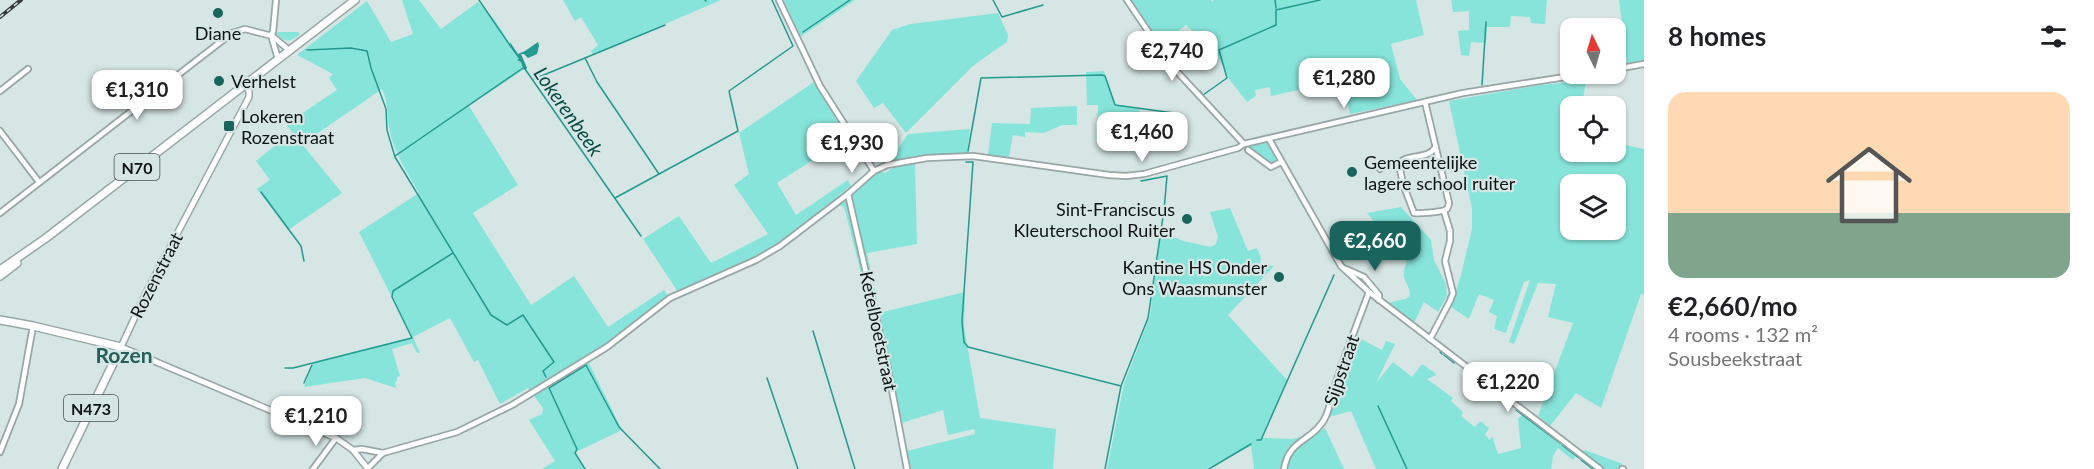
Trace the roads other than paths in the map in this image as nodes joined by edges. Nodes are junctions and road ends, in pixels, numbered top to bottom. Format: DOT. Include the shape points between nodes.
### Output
graph roads {
  1 [pos="276,0"];
  2 [pos="355,0"];
  3 [pos="779,0"];
  4 [pos="1126,0"];
  5 [pos="271,34"];
  6 [pos="289,50"];
  7 [pos="278,58"];
  8 [pos="1644,64"];
  9 [pos="1626,67"];
  10 [pos="28,69"];
  11 [pos="1560,78"];
  12 [pos="245,84"];
  13 [pos="0,91"];
  14 [pos="1425,102"];
  15 [pos="0,131"];
  16 [pos="1269,139"];
  17 [pos="1244,144"];
  18 [pos="1435,148"];
  19 [pos="1248,150"];
  20 [pos="1281,162"];
  21 [pos="1399,165"];
  22 [pos="1380,169"];
  23 [pos="874,171"];
  24 [pos="39,182"];
  25 [pos="848,194"];
  26 [pos="1443,211"];
  27 [pos="0,213"];
  28 [pos="46,238"];
  29 [pos="1341,266"];
  30 [pos="0,270"];
  31 [pos="0,276"];
  32 [pos="1369,292"];
  33 [pos="1379,300"];
  34 [pos="0,320"];
  35 [pos="33,326"];
  36 [pos="1430,339"];
  37 [pos="121,346"];
  38 [pos="336,438"];
  39 [pos="353,450"];
  40 [pos="0,452"];
  41 [pos="383,453"];
  42 [pos="62,469"];
  43 [pos="313,469"];
  44 [pos="368,469"];
  45 [pos="907,469"];
  46 [pos="1284,469"];
  47 [pos="1600,469"];
  1 -- 5 [label="street"];
  2 -- 6 [label="main road, N70"];
  3 -- 23 [label="street" via="820,86"];
  4 -- 17 [label="street" via="1170,64"];
  5 -- 6 [label="street"];
  5 -- 7 [label="street"];
  5 -- 24 [label="street" via="245,29 232,33"];
  6 -- 7 [label="main road, N70"];
  7 -- 12 [label="main road, N70"];
  8 -- 9 [label="street"];
  10 -- 13 [label="street"];
  11 -- 14 [label="street"];
  12 -- 28 [label="main road, N70"];
  12 -- 37 [label="street, Rozenstraat" via="249,97"];
  14 -- 16 [label="street"];
  14 -- 18 [label="street"];
  15 -- 24 [label="street"];
  16 -- 17 [label="street"];
  16 -- 20 [label="street"];
  17 -- 23 [label="street" via="1126,176 973,156 897,162"];
  18 -- 21 [label="street" via="1429,154 1404,159"];
  18 -- 26 [label="street" via="1449,197"];
  19 -- 20 [label="street" via="1272,167"];
  20 -- 29 [label="street"];
  21 -- 22 [label="street" via="1387,163"];
  21 -- 26 [label="street" via="1414,213"];
  23 -- 25 [label="street"];
  24 -- 27 [label="street"];
  25 -- 41 [label="street" via="780,246 670,298 607,347 512,405 457,432"];
  25 -- 45 [label="street, Ketelboetstraat"];
  26 -- 36 [label="street" via="1450,231 1445,261 1453,292"];
  28 -- 30 [label="main road, N70"];
  28 -- 31 [label="main road, N70"];
  29 -- 32 [label="street"];
  29 -- 33 [label="street" via="1364,277"];
  32 -- 33 [label="street"];
  32 -- 46 [label="street, Sijpstraat" via="1325,420 1291,448"];
  33 -- 36 [label="street"];
  34 -- 35 [label="main road"];
  35 -- 37 [label="main road"];
  35 -- 40 [label="street" via="20,404"];
  36 -- 47 [label="street"];
  37 -- 38 [label="street"];
  37 -- 42 [label="main road, Rozenstraat / N473"];
  38 -- 39 [label="street"];
  38 -- 43 [label="street"];
  39 -- 41 [label="street"];
  39 -- 44 [label="street"];
  41 -- 44 [label="street"];
}
